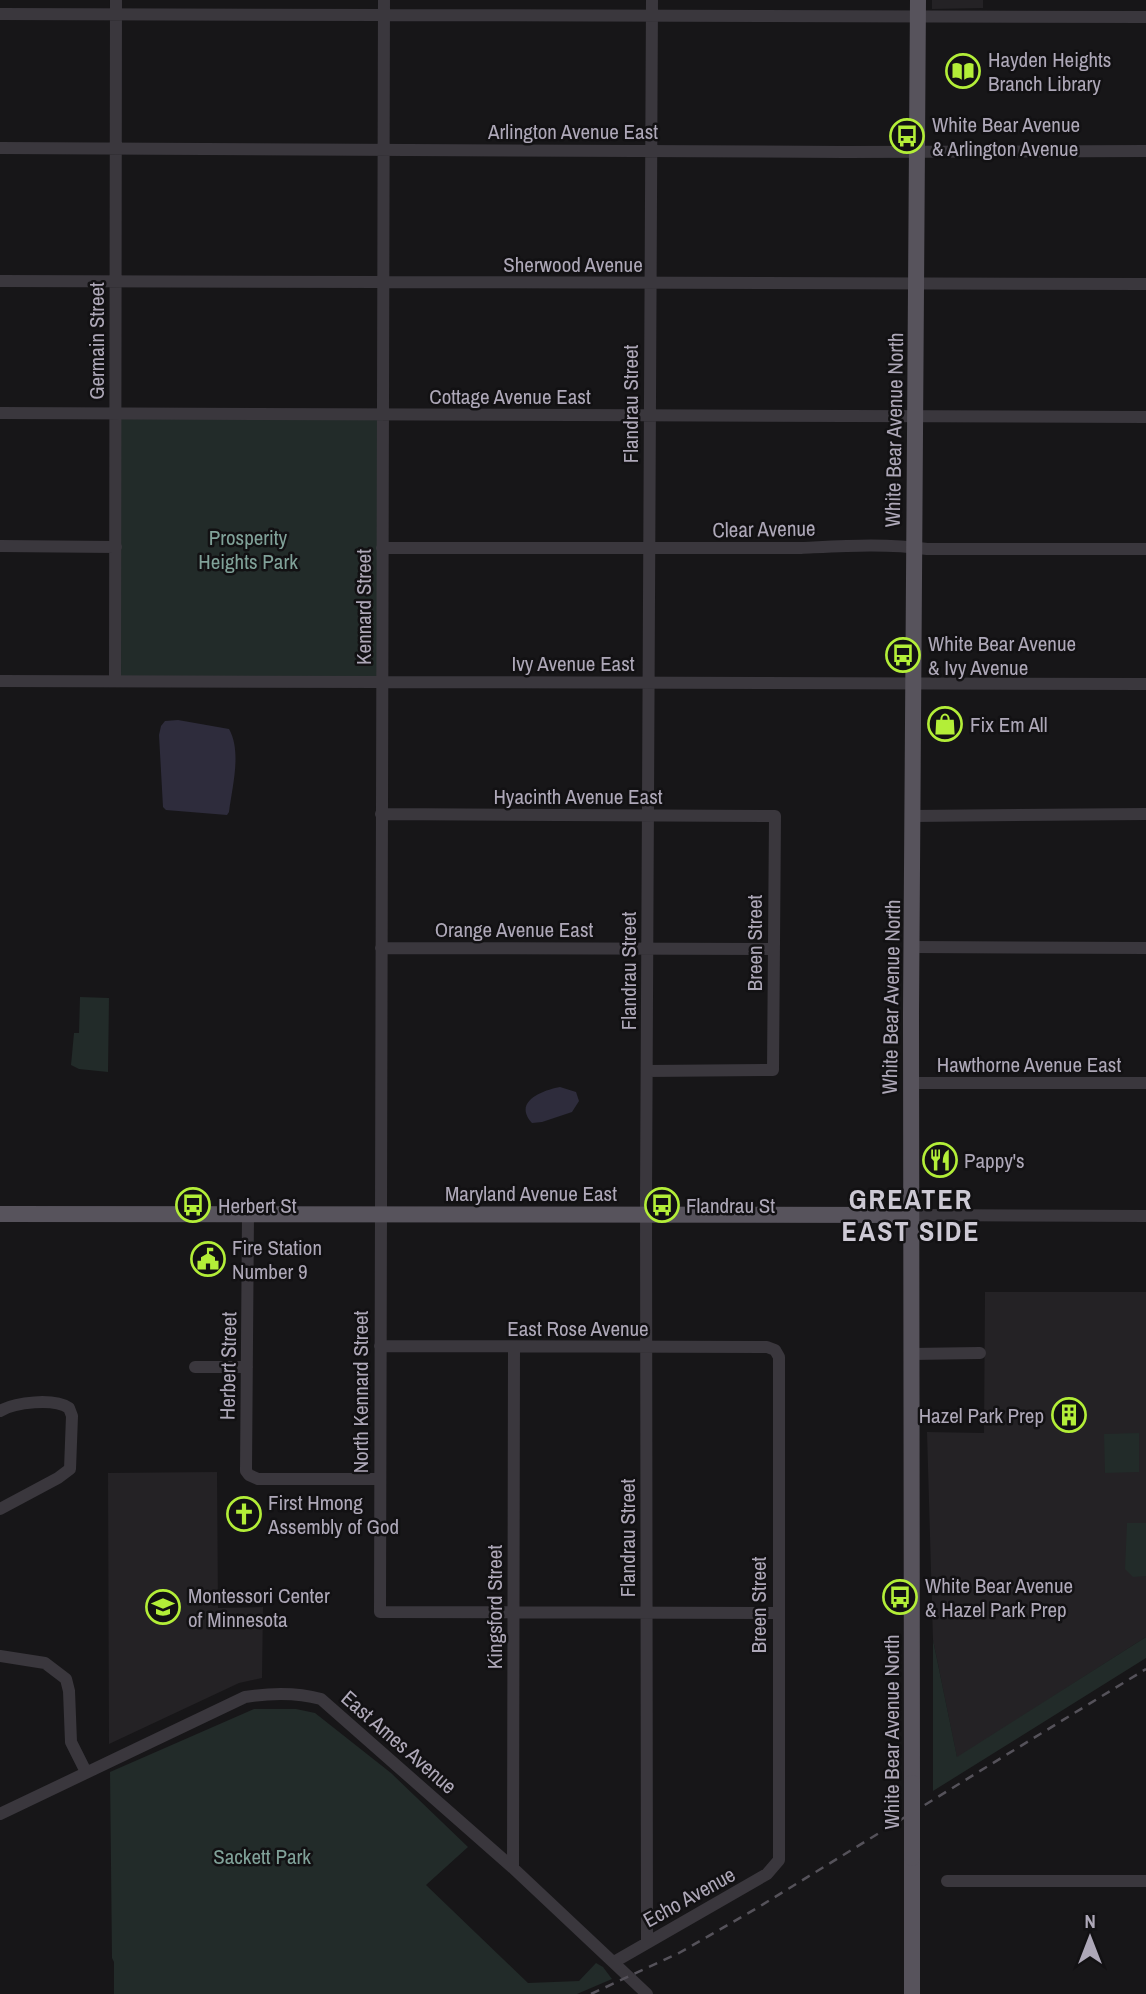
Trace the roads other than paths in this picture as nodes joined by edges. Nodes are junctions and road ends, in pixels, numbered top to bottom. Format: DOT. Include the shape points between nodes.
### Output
graph roads {
  1 [pos="116,0"];
  2 [pos="384,0"];
  3 [pos="652,0"];
  4 [pos="918,0"];
  5 [pos="0,14"];
  6 [pos="116,15"];
  7 [pos="384,16"];
  8 [pos="652,17"];
  9 [pos="1146,17"];
  10 [pos="918,18"];
  11 [pos="0,148"];
  12 [pos="116,148"];
  13 [pos="384,149"];
  14 [pos="651,151"];
  15 [pos="1146,151"];
  16 [pos="918,152"];
  17 [pos="0,281"];
  18 [pos="116,282"];
  19 [pos="383,283"];
  20 [pos="650,284"];
  21 [pos="1146,284"];
  22 [pos="916,285"];
  23 [pos="0,413"];
  24 [pos="116,413"];
  25 [pos="383,414"];
  26 [pos="650,416"];
  27 [pos="916,417"];
  28 [pos="1146,417"];
  29 [pos="0,546"];
  30 [pos="116,547"];
  31 [pos="914,547"];
  32 [pos="382,548"];
  33 [pos="649,549"];
  34 [pos="1146,549"];
  35 [pos="0,681"];
  36 [pos="115,681"];
  37 [pos="382,682"];
  38 [pos="649,683"];
  39 [pos="913,683"];
  40 [pos="1146,684"];
  41 [pos="381,814"];
  42 [pos="1146,814"];
  43 [pos="648,815"];
  44 [pos="775,816"];
  45 [pos="912,816"];
  46 [pos="912,947"];
  47 [pos="381,948"];
  48 [pos="1146,948"];
  49 [pos="647,949"];
  50 [pos="773,949"];
  51 [pos="647,1071"];
  52 [pos="911,1083"];
  53 [pos="1146,1083"];
  54 [pos="0,1214"];
  55 [pos="248,1214"];
  56 [pos="380,1214"];
  57 [pos="646,1214"];
  58 [pos="911,1215"];
  59 [pos="1146,1216"];
  60 [pos="380,1346"];
  61 [pos="514,1347"];
  62 [pos="646,1348"];
  63 [pos="775,1350"];
  64 [pos="980,1353"];
  65 [pos="911,1354"];
  66 [pos="195,1367"];
  67 [pos="247,1367"];
  68 [pos="2,1406"];
  69 [pos="379,1479"];
  70 [pos="0,1509"];
  71 [pos="513,1612"];
  72 [pos="647,1613"];
  73 [pos="777,1613"];
  74 [pos="0,1656"];
  75 [pos="86,1772"];
  76 [pos="0,1814"];
  77 [pos="779,1860"];
  78 [pos="513,1868"];
  79 [pos="947,1881"];
  80 [pos="1146,1881"];
  81 [pos="647,1942"];
  82 [pos="614,1962"];
  83 [pos="647,1994"];
  84 [pos="912,1994"];
  1 -- 6 [label="street, Germain Street"];
  2 -- 7 [label="street, Kennard Street"];
  3 -- 8 [label="street, Flandrau Street"];
  4 -- 10 [label="main road, White Bear Avenue North"];
  5 -- 6 [label="street"];
  6 -- 7 [label="street"];
  6 -- 12 [label="street, Germain Street"];
  7 -- 8 [label="street"];
  7 -- 13 [label="street, Kennard Street"];
  8 -- 10 [label="street"];
  8 -- 14 [label="street, Flandrau Street"];
  9 -- 10 [label="street"];
  10 -- 16 [label="main road, White Bear Avenue North"];
  11 -- 12 [label="street, Arlington Avenue East"];
  12 -- 13 [label="street, Arlington Avenue East"];
  12 -- 18 [label="street, Germain Street"];
  13 -- 14 [label="street, Arlington Avenue East"];
  13 -- 19 [label="street, Kennard Street"];
  14 -- 16 [label="street, Arlington Avenue East"];
  14 -- 20 [label="street, Flandrau Street"];
  15 -- 16 [label="street, Arlington Avenue East"];
  16 -- 22 [label="main road, White Bear Avenue North"];
  17 -- 18 [label="street, Sherwood Avenue"];
  18 -- 19 [label="street, Sherwood Avenue"];
  18 -- 24 [label="street, Germain Street"];
  19 -- 20 [label="street, Sherwood Avenue"];
  19 -- 25 [label="street, Kennard Street"];
  20 -- 22 [label="street, Sherwood Avenue"];
  20 -- 26 [label="street, Flandrau Street"];
  21 -- 22 [label="street, Sherwood Avenue"];
  22 -- 27 [label="main road, White Bear Avenue North"];
  23 -- 24 [label="street, Cottage Avenue East"];
  24 -- 25 [label="street, Cottage Avenue East"];
  24 -- 30 [label="street, Germain Street"];
  25 -- 26 [label="street, Cottage Avenue East"];
  25 -- 32 [label="street, Kennard Street"];
  26 -- 27 [label="street, Cottage Avenue East"];
  26 -- 33 [label="street, Flandrau Street"];
  27 -- 28 [label="street, Cottage Avenue East"];
  27 -- 31 [label="main road, White Bear Avenue North"];
  29 -- 30 [label="street"];
  30 -- 36 [label="street, Germain Street"];
  31 -- 33 [label="street, Clear Avenue"];
  31 -- 34 [label="street, Clear Avenue"];
  31 -- 39 [label="main road, White Bear Avenue North"];
  32 -- 33 [label="street, Clear Avenue"];
  32 -- 37 [label="street, Kennard Street"];
  33 -- 38 [label="street, Flandrau Street"];
  35 -- 36 [label="street, Ivy Avenue East"];
  36 -- 37 [label="street, Ivy Avenue East"];
  37 -- 38 [label="street, Ivy Avenue East"];
  37 -- 41 [label="street, Kennard Street"];
  38 -- 39 [label="street, Ivy Avenue East"];
  38 -- 43 [label="street, Flandrau Street"];
  39 -- 40 [label="street, Ivy Avenue East"];
  39 -- 45 [label="main road, White Bear Avenue North"];
  41 -- 43 [label="street, Hyacinth Avenue East"];
  41 -- 47 [label="street, Kennard Street"];
  42 -- 45 [label="street"];
  43 -- 44 [label="street, Hyacinth Avenue East"];
  43 -- 49 [label="street, Flandrau Street"];
  44 -- 50 [label="street, Breen Street"];
  45 -- 46 [label="main road, White Bear Avenue North"];
  46 -- 48 [label="street"];
  46 -- 52 [label="main road, White Bear Avenue North"];
  47 -- 49 [label="street, Orange Avenue East"];
  47 -- 56 [label="street, Kennard Street"];
  49 -- 50 [label="street, Orange Avenue East"];
  49 -- 51 [label="street, Flandrau Street"];
  50 -- 51 [label="street, Breen Street" via="773,1070"];
  51 -- 57 [label="street, Flandrau Street"];
  52 -- 53 [label="street, Hawthorne Avenue East"];
  52 -- 58 [label="main road, White Bear Avenue North"];
  54 -- 55 [label="main road, Maryland Avenue East"];
  55 -- 56 [label="main road, Maryland Avenue East"];
  55 -- 67 [label="street, Herbert Street"];
  56 -- 57 [label="main road, Maryland Avenue East"];
  56 -- 60 [label="street, North Kennard Street"];
  57 -- 58 [label="main road, Maryland Avenue East"];
  57 -- 62 [label="street, Flandrau Street"];
  58 -- 59 [label="street, Maryland Avenue East"];
  58 -- 65 [label="main road, White Bear Avenue North"];
  60 -- 61 [label="street, East Rose Avenue"];
  60 -- 69 [label="street, North Kennard Street"];
  61 -- 62 [label="street, East Rose Avenue"];
  61 -- 71 [label="street, Kingsford Street"];
  62 -- 63 [label="street, East Rose Avenue"];
  62 -- 72 [label="street, Flandrau Street"];
  63 -- 73 [label="street, Breen Street" via="779,1357"];
  64 -- 65 [label="street"];
  65 -- 84 [label="main road, White Bear Avenue North, bridge"];
  66 -- 67 [label="street"];
  67 -- 69 [label="street, Herbert Street" via="248,1475 258,1479"];
  68 -- 70 [label="street" via="60,1404 69,1408 72,1416 71,1464 66,1473"];
  69 -- 71 [label="street, North Kennard Street" via="380,1612"];
  71 -- 72 [label="street"];
  71 -- 78 [label="street, Kingsford Street"];
  72 -- 73 [label="street"];
  72 -- 81 [label="street, Flandrau Street"];
  73 -- 77 [label="street, Breen Street"];
  74 -- 75 [label="street" via="45,1662 66,1679 71,1742"];
  75 -- 76 [label="street, East Ames Avenue"];
  75 -- 78 [label="street, East Ames Avenue" via="245,1697 300,1693 321,1699"];
  77 -- 81 [label="street, Echo Avenue" via="767,1874"];
  78 -- 82 [label="street, East Ames Avenue"];
  79 -- 80 [label="street"];
  81 -- 82 [label="street, Echo Avenue"];
  82 -- 83 [label="street, East Ames Avenue"];
}
